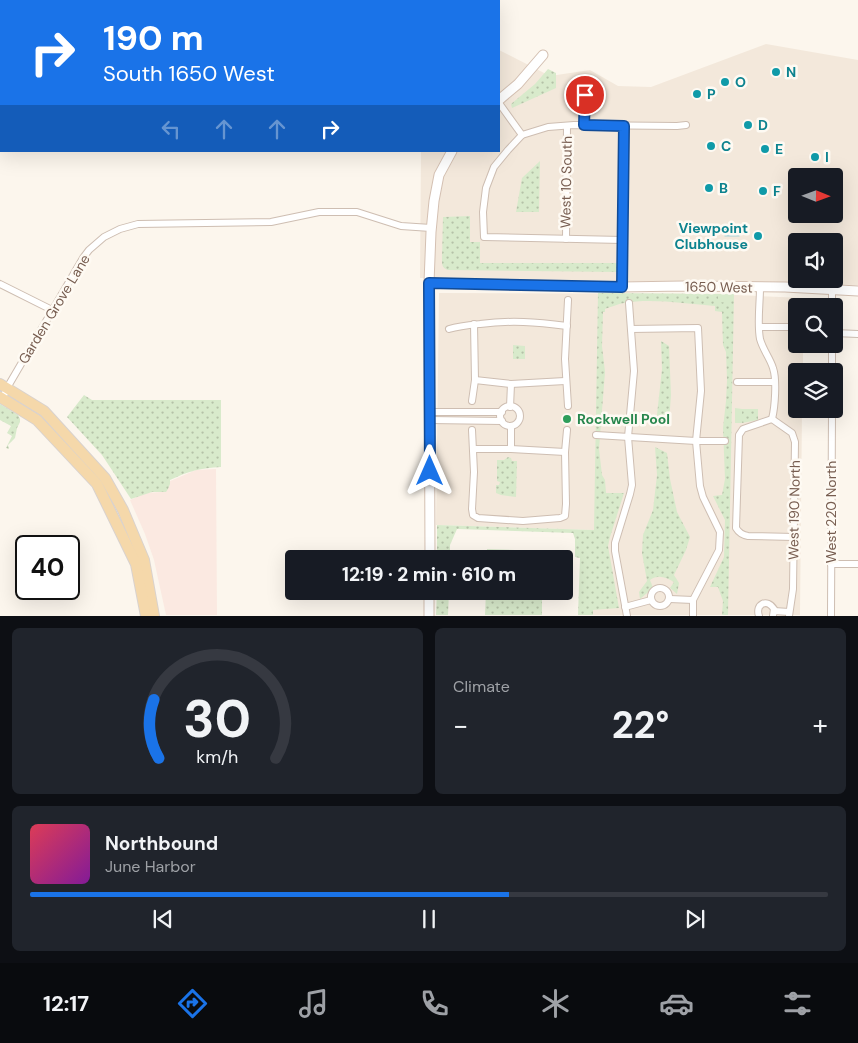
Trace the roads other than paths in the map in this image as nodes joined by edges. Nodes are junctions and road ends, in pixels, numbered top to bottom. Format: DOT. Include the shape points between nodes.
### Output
graph roads {
  1 [pos="543,55"];
  2 [pos="585,80"];
  3 [pos="500,101"];
  4 [pos="500,103"];
  5 [pos="584,125"];
  6 [pos="686,125"];
  7 [pos="571,126"];
  8 [pos="624,126"];
  9 [pos="522,135"];
  10 [pos="451,152"];
  11 [pos="431,228"];
  12 [pos="566,239"];
  13 [pos="622,240"];
  14 [pos="429,283"];
  15 [pos="0,284"];
  16 [pos="622,287"];
  17 [pos="760,288"];
  18 [pos="832,290"];
  19 [pos="858,291"];
  20 [pos="832,298"];
  21 [pos="568,300"];
  22 [pos="629,303"];
  23 [pos="52,310"];
  24 [pos="474,324"];
  25 [pos="566,326"];
  26 [pos="759,327"];
  27 [pos="788,327"];
  28 [pos="449,329"];
  29 [pos="631,329"];
  30 [pos="843,333"];
  31 [pos="858,334"];
  32 [pos="475,380"];
  33 [pos="566,381"];
  34 [pos="737,382"];
  35 [pos="774,382"];
  36 [pos="511,384"];
  37 [pos="3,386"];
  38 [pos="1,397"];
  39 [pos="472,401"];
  40 [pos="568,406"];
  41 [pos="510,407"];
  42 [pos="502,412"];
  43 [pos="430,416"];
  44 [pos="832,418"];
  45 [pos="772,419"];
  46 [pos="502,421"];
  47 [pos="512,426"];
  48 [pos="472,430"];
  49 [pos="567,430"];
  50 [pos="596,435"];
  51 [pos="628,437"];
  52 [pos="696,441"];
  53 [pos="725,441"];
  54 [pos="511,449"];
  55 [pos="473,450"];
  56 [pos="565,452"];
  57 [pos="794,537"];
  58 [pos="430,550"];
  59 [pos="831,564"];
  60 [pos="858,564"];
  61 [pos="670,598"];
  62 [pos="429,600"];
  63 [pos="651,600"];
  64 [pos="693,600"];
  65 [pos="625,607"];
  66 [pos="773,613"];
  67 [pos="790,614"];
  68 [pos="146,616"];
  69 [pos="154,616"];
  70 [pos="429,616"];
  71 [pos="627,616"];
  72 [pos="693,616"];
  73 [pos="759,616"];
  74 [pos="831,616"];
  1 -- 3 [label="street"];
  2 -- 5 [label="street"];
  4 -- 9 [label="street"];
  5 -- 7 [label="street"];
  5 -- 8 [label="street"];
  6 -- 8 [label="street"];
  7 -- 9 [label="street" via="548,127"];
  7 -- 12 [label="street, West 10 South"];
  8 -- 13 [label="street"];
  9 -- 12 [label="street" via="494,167 486,188 484,238"];
  10 -- 11 [label="street" via="439,175"];
  11 -- 14 [label="street"];
  11 -- 23 [label="street, Garden Grove Lane" via="401,226 357,212 320,212 271,222 138,224 111,233 97,243 83,258"];
  12 -- 13 [label="street"];
  13 -- 16 [label="street"];
  14 -- 16 [label="street, 1650 West"];
  14 -- 43 [label="street"];
  15 -- 23 [label="street"];
  16 -- 17 [label="street, 1650 West"];
  17 -- 18 [label="street, 1650 West"];
  17 -- 26 [label="street"];
  18 -- 19 [label="street, 1650 West"];
  18 -- 20 [label="street"];
  21 -- 25 [label="street"];
  22 -- 29 [label="street"];
  23 -- 37 [label="street, Garden Grove Lane"];
  24 -- 25 [label="street" via="512,321"];
  24 -- 28 [label="street"];
  24 -- 32 [label="street"];
  25 -- 33 [label="street"];
  26 -- 27 [label="street"];
  26 -- 35 [label="street"];
  29 -- 51 [label="street" via="634,371"];
  29 -- 52 [label="street" via="698,328 701,391"];
  30 -- 31 [label="street"];
  32 -- 36 [label="street"];
  32 -- 39 [label="street"];
  33 -- 36 [label="street"];
  33 -- 40 [label="street"];
  34 -- 35 [label="street"];
  35 -- 45 [label="street"];
  36 -- 41 [label="street"];
  37 -- 38 [label="street, Garden Grove Lane"];
  37 -- 69 [label="main road" via="44,411 105,478 123,510 144,560"];
  38 -- 68 [label="main road" via="37,420 98,484 136,564"];
  41 -- 42 [label="street"];
  41 -- 47 [label="street" via="520,414"];
  42 -- 43 [label="street"];
  42 -- 46 [label="street"];
  43 -- 46 [label="street"];
  43 -- 58 [label="street"];
  44 -- 59 [label="street, West 220 North"];
  45 -- 57 [label="street, West 190 North" via="792,434 795,442"];
  45 -- 57 [label="street" via="740,431 736,528 742,535"];
  46 -- 47 [label="street"];
  47 -- 54 [label="street"];
  48 -- 55 [label="street"];
  49 -- 56 [label="street"];
  50 -- 51 [label="street"];
  51 -- 52 [label="street"];
  51 -- 65 [label="street" via="632,485 615,543"];
  52 -- 53 [label="street"];
  52 -- 64 [label="street" via="700,486 720,532 720,542"];
  54 -- 55 [label="street"];
  54 -- 56 [label="street"];
  55 -- 56 [label="street" via="473,515 523,521 565,516"];
  57 -- 67 [label="street, West 190 North"];
  59 -- 60 [label="street"];
  59 -- 74 [label="street, West 220 North"];
  61 -- 63 [label="street" via="662,607"];
  61 -- 63 [label="street" via="668,591 658,588 651,595"];
  61 -- 64 [label="street"];
  62 -- 70 [label="street"];
  63 -- 65 [label="street"];
  64 -- 72 [label="street"];
  65 -- 71 [label="street"];
  66 -- 67 [label="street"];
  66 -- 73 [label="street" via="771,605 764,603 758,608"];
}
